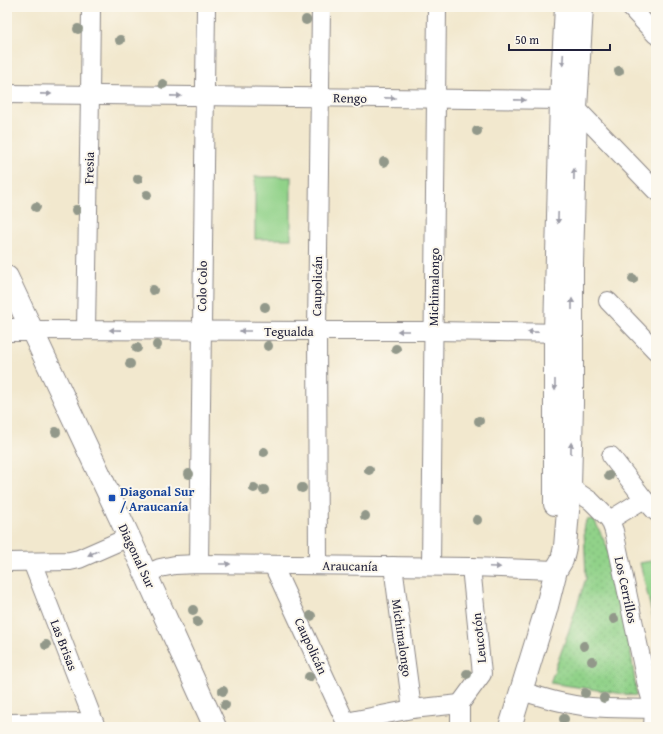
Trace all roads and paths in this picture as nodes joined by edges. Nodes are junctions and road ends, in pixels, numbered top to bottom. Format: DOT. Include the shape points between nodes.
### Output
graph roads {
  1 [pos="91,7"];
  2 [pos="206,7"];
  3 [pos="321,7"];
  4 [pos="437,7"];
  5 [pos="566,7"];
  6 [pos="582,7"];
  7 [pos="630,7"];
  8 [pos="656,35"];
  9 [pos="7,94"];
  10 [pos="90,95"];
  11 [pos="205,96"];
  12 [pos="320,97"];
  13 [pos="436,99"];
  14 [pos="569,104"];
  15 [pos="656,192"];
  16 [pos="7,277"];
  17 [pos="608,301"];
  18 [pos="86,329"];
  19 [pos="7,330"];
  20 [pos="31,330"];
  21 [pos="202,330"];
  22 [pos="317,331"];
  23 [pos="434,331"];
  24 [pos="563,332"];
  25 [pos="656,351"];
  26 [pos="611,456"];
  27 [pos="562,486"];
  28 [pos="644,499"];
  29 [pos="656,512"];
  30 [pos="610,520"];
  31 [pos="129,537"];
  32 [pos="7,562"];
  33 [pos="32,562"];
  34 [pos="199,564"];
  35 [pos="273,565"];
  36 [pos="318,565"];
  37 [pos="393,566"];
  38 [pos="431,566"];
  39 [pos="471,566"];
  40 [pos="556,570"];
  41 [pos="146,574"];
  42 [pos="521,691"];
  43 [pos="460,704"];
  44 [pos="412,709"];
  45 [pos="654,709"];
  46 [pos="7,723"];
  47 [pos="95,724"];
  48 [pos="347,724"];
  49 [pos="215,727"];
  50 [pos="460,727"];
  51 [pos="510,727"];
  52 [pos="653,727"];
  1 -- 10 [label="street, Fresia"];
  2 -- 11 [label="street, Colo Colo"];
  3 -- 12 [label="street, Caupolicán"];
  4 -- 13 [label="street, Michimalongo"];
  5 -- 14 [label="main road, one-way"];
  6 -- 14 [label="main road"];
  7 -- 8 [label="street"];
  9 -- 10 [label="street, Rengo, one-way"];
  10 -- 11 [label="street, Rengo, one-way"];
  10 -- 18 [label="street, Fresia"];
  11 -- 12 [label="street, Rengo"];
  11 -- 21 [label="street, Colo Colo"];
  12 -- 13 [label="street, Rengo, one-way"];
  12 -- 22 [label="street, Caupolicán"];
  13 -- 14 [label="street, Rengo, one-way"];
  13 -- 23 [label="street, Michimalongo"];
  14 -- 15 [label="street"];
  14 -- 24 [label="main road" via="572,264"];
  16 -- 20 [label="main road, Diagonal Sur"];
  17 -- 25 [label="street"];
  18 -- 20 [label="street, Tegualda"];
  21 -- 18 [label="street, Tegualda, one-way"];
  19 -- 20 [label="main road, Tegualda"];
  20 -- 31 [label="main road, Diagonal Sur"];
  22 -- 21 [label="street, Tegualda, one-way"];
  21 -- 34 [label="street, Colo Colo"];
  23 -- 22 [label="street, Tegualda, one-way"];
  22 -- 36 [label="street, Caupolicán"];
  24 -- 23 [label="street, Tegualda, one-way"];
  23 -- 38 [label="street, Michimalongo"];
  24 -- 27 [label="main road"];
  26 -- 28 [label="street"];
  27 -- 30 [label="street, Los Cerrillos" via="591,501"];
  27 -- 40 [label="main road" via="565,547"];
  28 -- 29 [label="street"];
  28 -- 30 [label="street"];
  30 -- 45 [label="street, Los Cerrillos"];
  31 -- 33 [label="street, one-way" via="80,559"];
  31 -- 41 [label="main road, Diagonal Sur"];
  32 -- 33 [label="street"];
  33 -- 47 [label="street, Las Brisas"];
  34 -- 35 [label="street, Araucanía, one-way"];
  34 -- 41 [label="street, Araucanía" via="175,565"];
  35 -- 36 [label="street, Araucanía"];
  35 -- 48 [label="street, Caupolicán"];
  36 -- 37 [label="street, Araucanía"];
  37 -- 38 [label="street, Araucanía"];
  37 -- 44 [label="street, Michimalongo"];
  38 -- 39 [label="street, Araucanía"];
  39 -- 40 [label="street, Araucanía, one-way"];
  39 -- 43 [label="street, Leucotón" via="482,674"];
  40 -- 42 [label="main road"];
  41 -- 49 [label="main road, Diagonal Sur"];
  42 -- 45 [label="street" via="574,705"];
  42 -- 51 [label="main road"];
  43 -- 44 [label="street"];
  43 -- 50 [label="street"];
  44 -- 48 [label="street"];
  45 -- 52 [label="street, Los Cerrillos"];
  46 -- 47 [label="street"];
}
